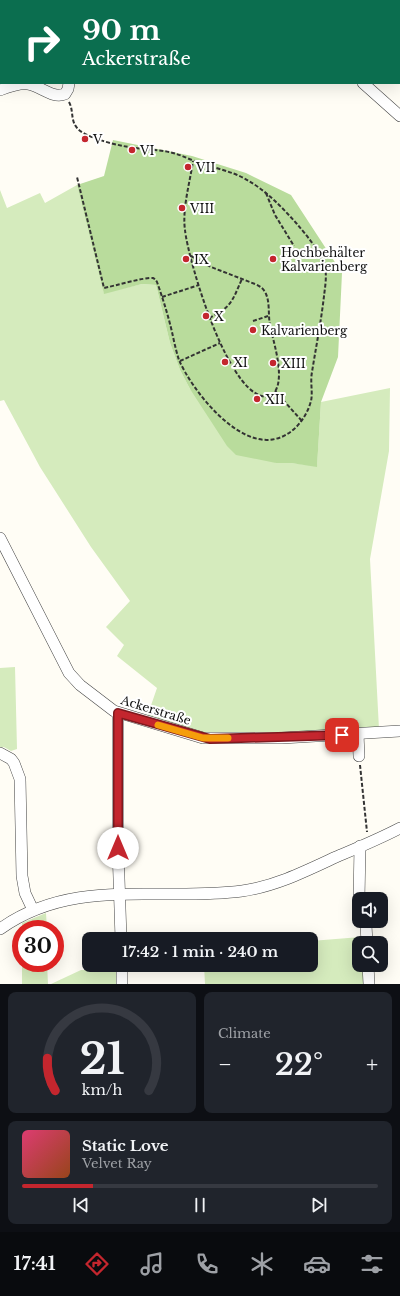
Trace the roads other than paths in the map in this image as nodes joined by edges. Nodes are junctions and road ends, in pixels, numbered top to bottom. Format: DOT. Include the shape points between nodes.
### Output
graph roads {
  1 [pos="28,84"];
  2 [pos="28,84"];
  3 [pos="69,84"];
  4 [pos="364,84"];
  5 [pos="0,90"];
  6 [pos="400,116"];
  7 [pos="0,538"];
  8 [pos="118,713"];
  9 [pos="400,731"];
  10 [pos="358,734"];
  11 [pos="0,753"];
  12 [pos="359,756"];
  13 [pos="400,828"];
  14 [pos="364,845"];
  15 [pos="361,892"];
  16 [pos="120,893"];
  17 [pos="33,910"];
  18 [pos="0,929"];
  19 [pos="121,932"];
  20 [pos="122,972"];
  21 [pos="368,972"];
  22 [pos="122,984"];
  23 [pos="369,984"];
  1 -- 5 [label="street"];
  2 -- 3 [label="street" via="59,96 65,94"];
  4 -- 6 [label="street"];
  7 -- 8 [label="street, Ackerstraße" via="69,672 93,696"];
  8 -- 10 [label="street, Ackerstraße" via="210,739"];
  8 -- 16 [label="street"];
  9 -- 10 [label="street, Ackerstraße"];
  10 -- 12 [label="street"];
  11 -- 17 [label="street" via="14,763 20,779 22,876"];
  13 -- 14 [label="street"];
  14 -- 15 [label="street"];
  14 -- 16 [label="street" via="285,880 252,890 213,893"];
  16 -- 17 [label="street" via="68,899"];
  16 -- 19 [label="street"];
  17 -- 18 [label="street"];
  20 -- 22 [label="street"];
  21 -- 23 [label="street"];
}
